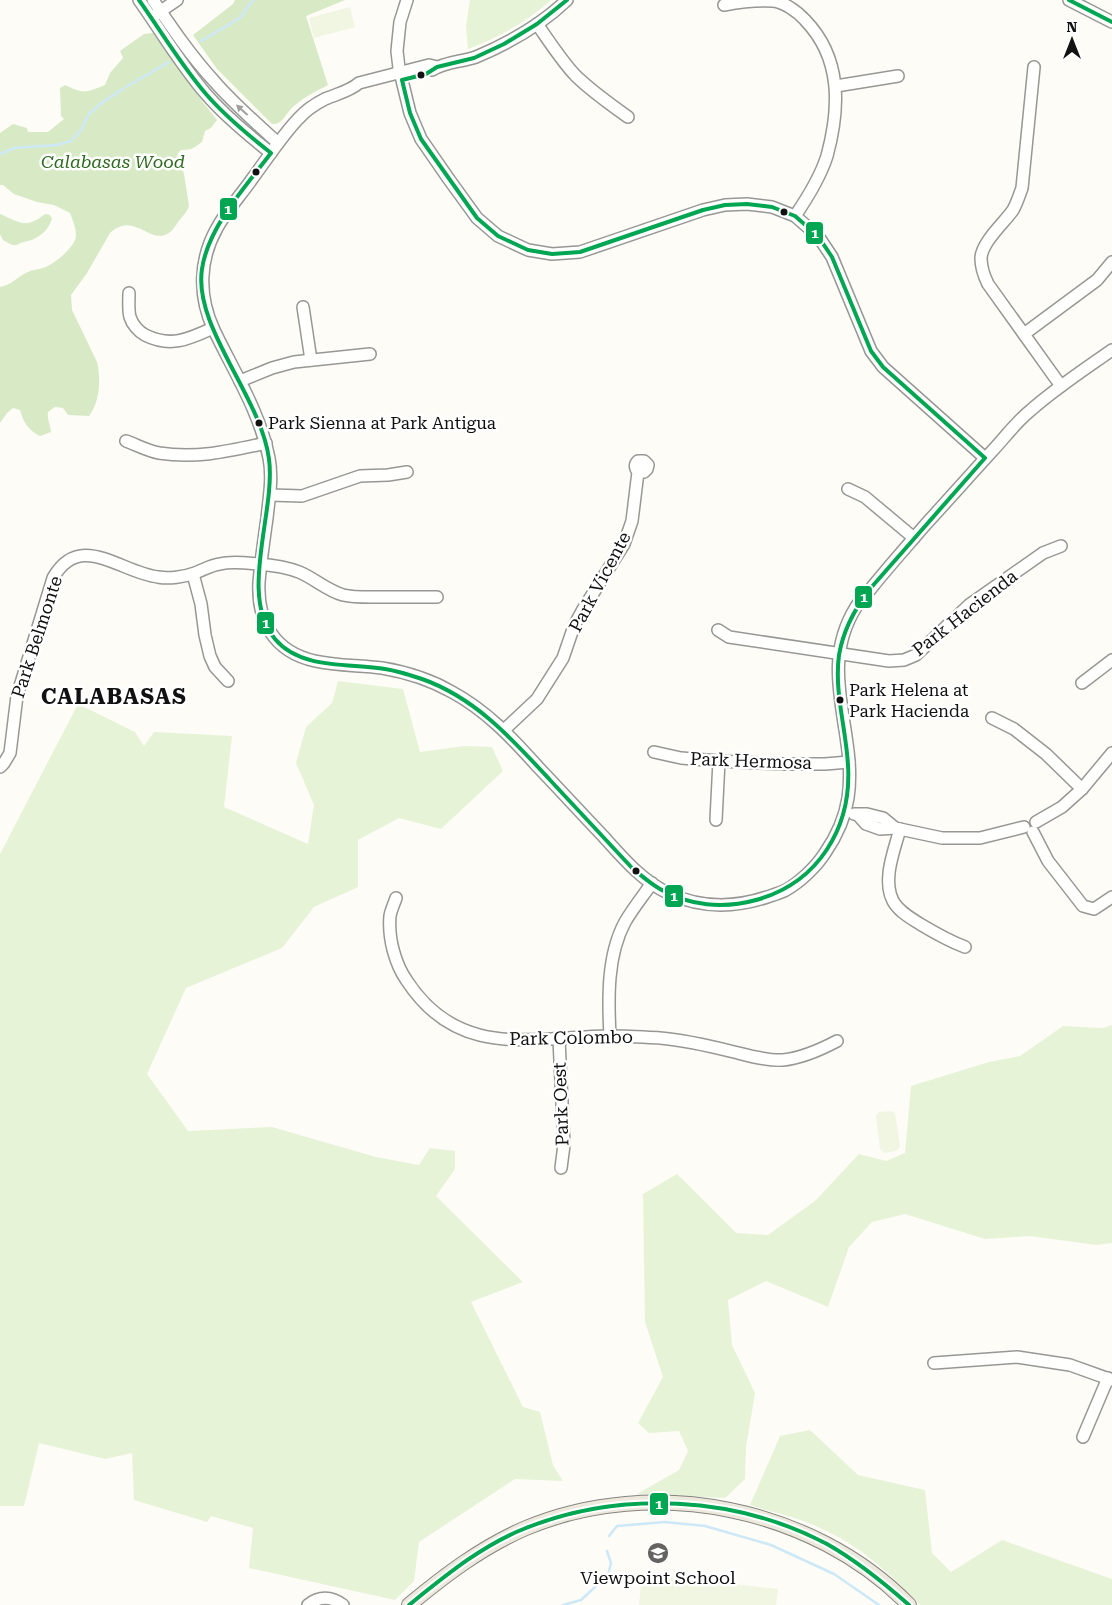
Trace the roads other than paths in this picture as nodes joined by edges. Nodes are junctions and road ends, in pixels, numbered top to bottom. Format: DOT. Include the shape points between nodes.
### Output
graph roads {
  1 [pos="139,0"];
  2 [pos="153,0"];
  3 [pos="177,0"];
  4 [pos="407,0"];
  5 [pos="567,0"];
  6 [pos="1068,0"];
  7 [pos="724,5"];
  8 [pos="156,14"];
  9 [pos="1112,22"];
  10 [pos="537,24"];
  11 [pos="1034,67"];
  12 [pos="401,76"];
  13 [pos="898,76"];
  14 [pos="836,86"];
  15 [pos="628,117"];
  16 [pos="278,143"];
  17 [pos="271,153"];
  18 [pos="795,216"];
  19 [pos="1112,262"];
  20 [pos="129,293"];
  21 [pos="303,307"];
  22 [pos="213,328"];
  23 [pos="1024,334"];
  24 [pos="1112,350"];
  25 [pos="370,354"];
  26 [pos="311,360"];
  27 [pos="240,381"];
  28 [pos="1061,386"];
  29 [pos="126,441"];
  30 [pos="266,443"];
  31 [pos="985,458"];
  32 [pos="407,472"];
  33 [pos="638,472"];
  34 [pos="848,489"];
  35 [pos="270,495"];
  36 [pos="914,538"];
  37 [pos="1061,546"];
  38 [pos="260,564"];
  39 [pos="193,574"];
  40 [pos="437,597"];
  41 [pos="718,630"];
  42 [pos="839,653"];
  43 [pos="1112,660"];
  44 [pos="228,681"];
  45 [pos="1082,683"];
  46 [pos="992,718"];
  47 [pos="504,730"];
  48 [pos="654,752"];
  49 [pos="1112,753"];
  50 [pos="719,760"];
  51 [pos="849,762"];
  52 [pos="0,767"];
  53 [pos="1082,789"];
  54 [pos="846,812"];
  55 [pos="716,820"];
  56 [pos="1031,827"];
  57 [pos="897,828"];
  58 [pos="652,883"];
  59 [pos="1112,897"];
  60 [pos="396,898"];
  61 [pos="965,947"];
  62 [pos="610,1036"];
  63 [pos="559,1039"];
  64 [pos="837,1042"];
  65 [pos="561,1168"];
  66 [pos="934,1363"];
  67 [pos="1110,1379"];
  68 [pos="1083,1437"];
  69 [pos="330,1602"];
  70 [pos="308,1605"];
  71 [pos="342,1605"];
  72 [pos="409,1605"];
  73 [pos="908,1605"];
  1 -- 8 [label="street"];
  2 -- 8 [label="street"];
  3 -- 8 [label="street"];
  4 -- 12 [label="street" via="398,38"];
  5 -- 10 [label="street"];
  6 -- 9 [label="street"];
  7 -- 14 [label="street" via="748,0 775,1 799,14 823,43"];
  16 -- 8 [label="street, one-way" via="214,81"];
  8 -- 17 [label="street" via="181,62 206,94 231,121"];
  10 -- 12 [label="street" via="474,58 437,67 426,74"];
  10 -- 15 [label="street" via="575,74"];
  11 -- 23 [label="street" via="1022,188 1013,210 984,247 981,256 983,275"];
  12 -- 16 [label="street" via="360,90 353,88 323,100 309,108"];
  12 -- 18 [label="street" via="421,139 477,218 498,236 528,250 552,254 580,252 725,205 772,207"];
  13 -- 14 [label="street"];
  14 -- 18 [label="street" via="836,106 826,157 819,178"];
  16 -- 17 [label="street"];
  17 -- 22 [label="street" via="217,227 208,248 202,269 203,292"];
  18 -- 31 [label="street" via="818,236 832,257 871,351 882,367"];
  19 -- 23 [label="street" via="1097,280"];
  20 -- 22 [label="street" via="130,319 141,332 156,340 174,342"];
  21 -- 26 [label="street"];
  22 -- 27 [label="street"];
  23 -- 28 [label="street"];
  24 -- 28 [label="street"];
  25 -- 26 [label="street"];
  26 -- 27 [label="street" via="272,368"];
  27 -- 30 [label="street"];
  28 -- 31 [label="street" via="1029,411"];
  29 -- 30 [label="street" via="158,453 190,455 218,454"];
  30 -- 35 [label="street" via="270,460"];
  31 -- 36 [label="street"];
  32 -- 35 [label="street" via="360,476 302,496"];
  33 -- 47 [label="street, Park Vicente" via="632,521 624,544 582,611 563,658 537,699"];
  34 -- 36 [label="street" via="866,497"];
  35 -- 38 [label="street"];
  36 -- 42 [label="street" via="856,607"];
  37 -- 42 [label="street, Park Hacienda" via="1043,553 970,605 916,654 904,660 889,661"];
  38 -- 39 [label="street, Park Belmonte" via="221,563"];
  38 -- 40 [label="street, Park Belmonte" via="290,569 341,594 356,597"];
  38 -- 47 [label="street" via="258,596 261,613 266,626 285,648 316,661 386,669 425,680 478,708"];
  39 -- 44 [label="street" via="210,656"];
  39 -- 52 [label="street, Park Belmonte" via="157,577 88,555 66,561 53,578 16,696 10,753"];
  41 -- 42 [label="street, Park Hacienda" via="729,637"];
  42 -- 51 [label="street" via="837,675"];
  43 -- 45 [label="street"];
  46 -- 53 [label="street" via="1014,729 1046,754"];
  47 -- 58 [label="street" via="633,869"];
  48 -- 50 [label="street, Park Hermosa" via="681,758"];
  49 -- 53 [label="street"];
  50 -- 51 [label="street, Park Hermosa" via="781,764"];
  50 -- 55 [label="street"];
  51 -- 54 [label="street"];
  53 -- 56 [label="street"];
  54 -- 57 [label="street" via="858,815 866,824 876,822 880,829"];
  54 -- 58 [label="street" via="821,860 785,891 756,901 704,904 672,895"];
  56 -- 57 [label="street" via="980,838 942,838"];
  56 -- 59 [label="street" via="1048,861 1083,906 1094,908"];
  57 -- 61 [label="street" via="889,886 893,901 910,918 948,941"];
  58 -- 62 [label="street" via="624,923 616,943 609,994"];
  60 -- 63 [label="street, Park Colombo" via="390,915 391,940 400,972 423,1003 446,1020 483,1037 511,1041"];
  62 -- 63 [label="street, Park Colombo"];
  62 -- 64 [label="street, Park Colombo" via="662,1038 782,1060 800,1057"];
  63 -- 65 [label="street, Park Oest" via="564,1145"];
  66 -- 67 [label="street" via="1017,1357 1070,1365"];
  67 -- 68 [label="street"];
  69 -- 70 [label="street" via="322,1598"];
  69 -- 71 [label="street"];
  72 -- 73 [label="main road" via="458,1566 527,1528 592,1509 668,1503 754,1515 806,1535 870,1571"];
}
